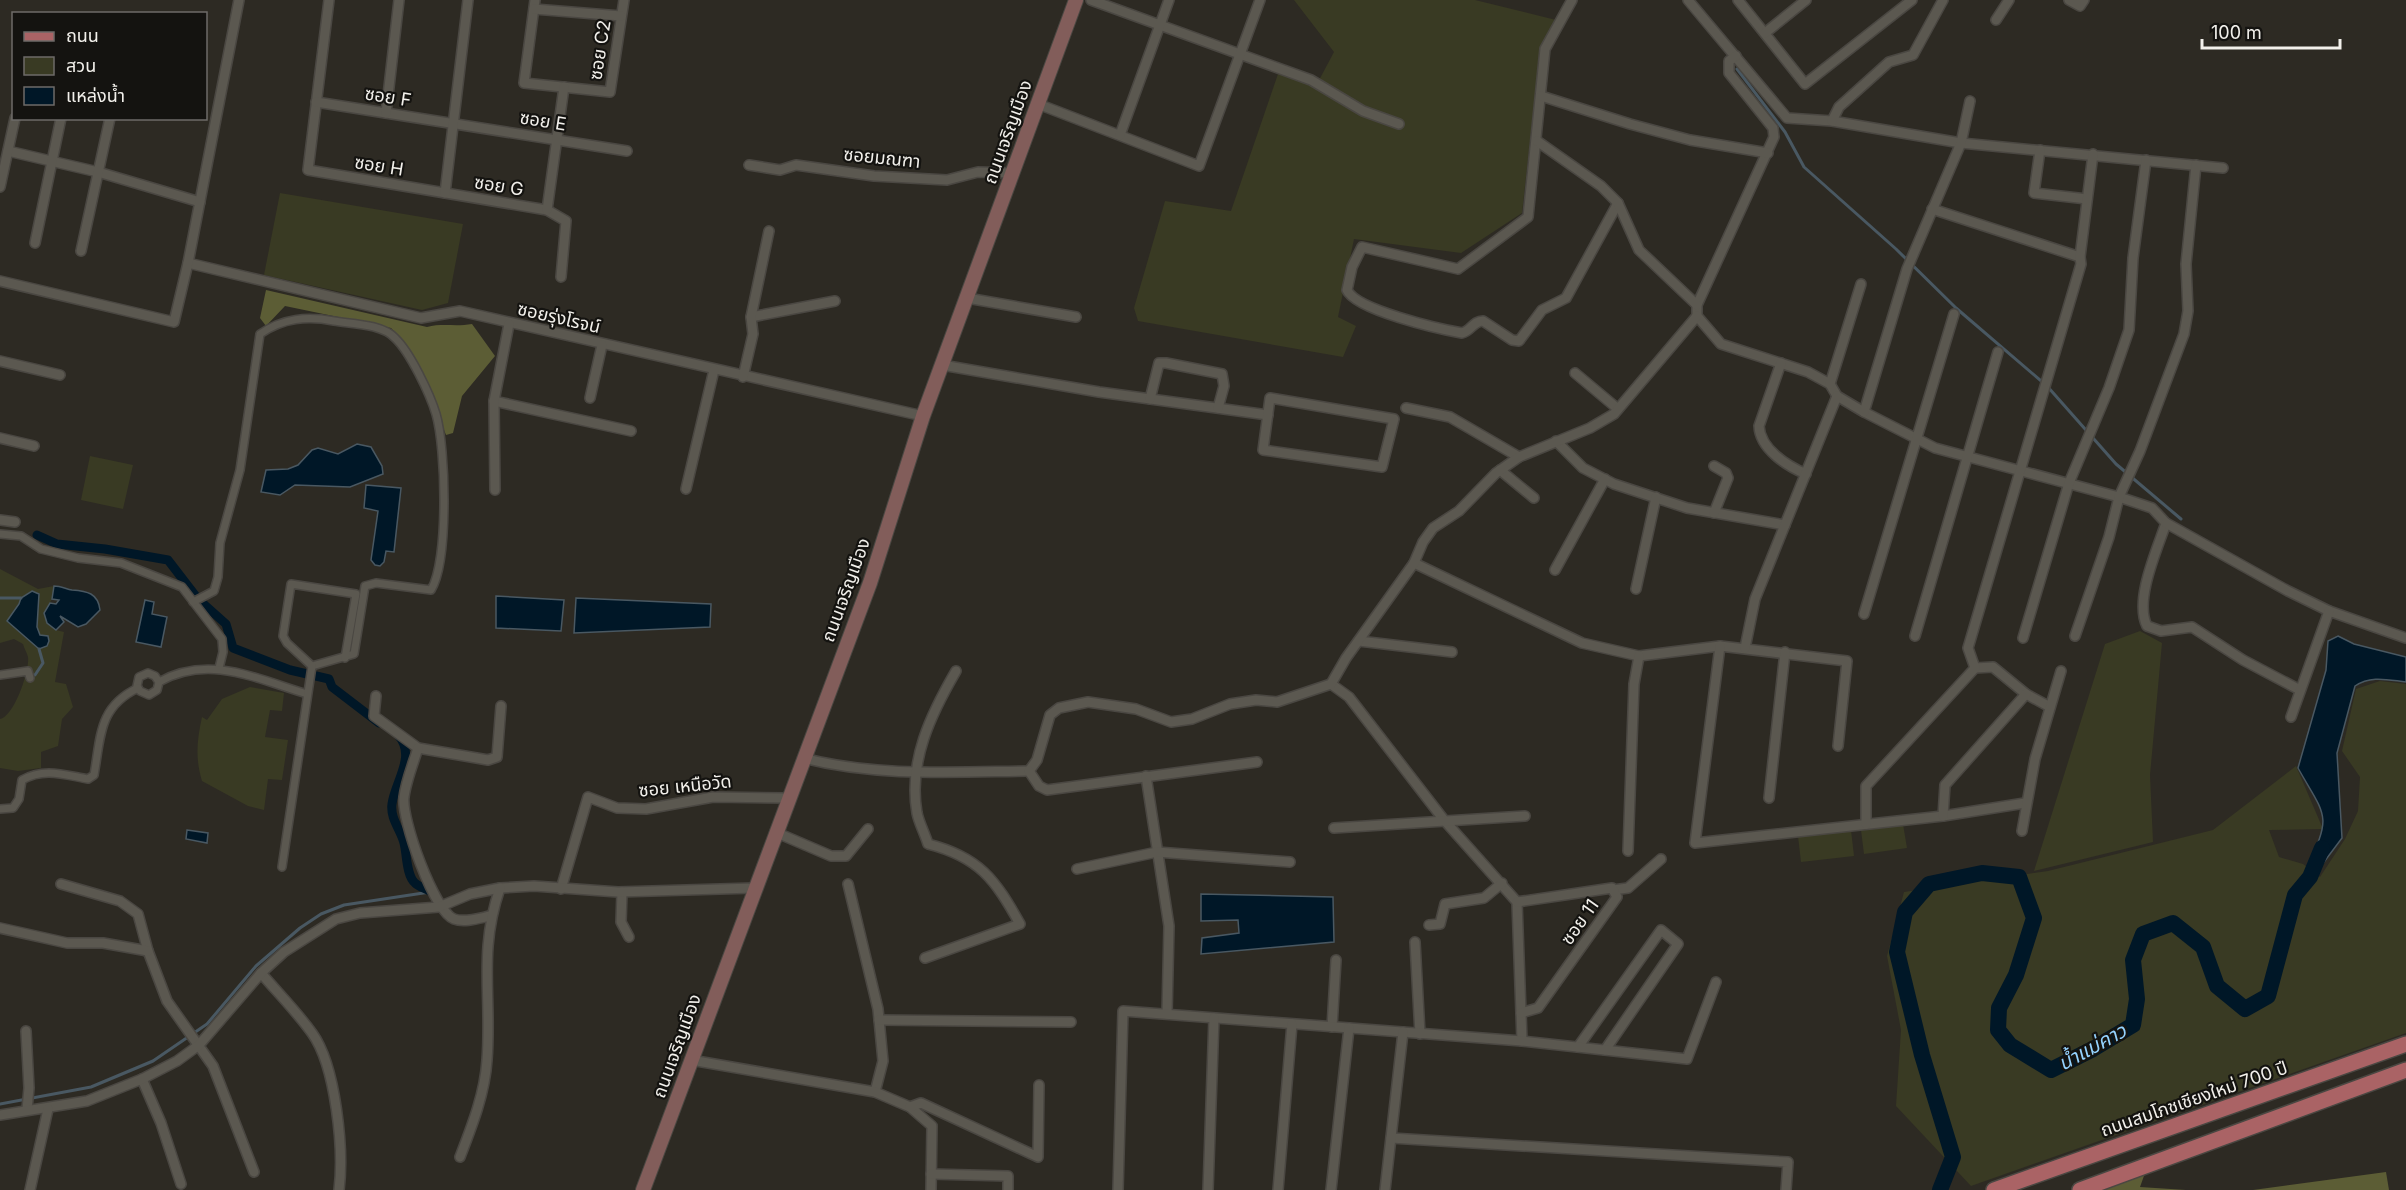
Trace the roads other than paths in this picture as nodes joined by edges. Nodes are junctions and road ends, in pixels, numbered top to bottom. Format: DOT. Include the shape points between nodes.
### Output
graph roads {
  1 [pos="239,0"];
  2 [pos="329,0"];
  3 [pos="399,0"];
  4 [pos="468,0"];
  5 [pos="624,0"];
  6 [pos="1076,0"];
  7 [pos="1091,0"];
  8 [pos="1169,0"];
  9 [pos="1260,0"];
  10 [pos="1572,0"];
  11 [pos="1688,0"];
  12 [pos="1738,0"];
  13 [pos="1806,0"];
  14 [pos="1912,0"];
  15 [pos="1943,0"];
  16 [pos="2009,0"];
  17 [pos="2069,0"];
  18 [pos="2084,0"];
  19 [pos="534,4"];
  20 [pos="621,16"];
  21 [pos="1996,20"];
  22 [pos="1159,25"];
  23 [pos="1765,33"];
  24 [pos="1240,55"];
  25 [pos="1736,56"];
  26 [pos="564,87"];
  27 [pos="1541,96"];
  28 [pos="1970,101"];
  29 [pos="316,102"];
  30 [pos="1038,104"];
  31 [pos="386,113"];
  32 [pos="15,120"];
  33 [pos="61,120"];
  34 [pos="110,120"];
  35 [pos="1832,122"];
  36 [pos="454,124"];
  37 [pos="1399,124"];
  38 [pos="1120,135"];
  39 [pos="557,140"];
  40 [pos="1537,141"];
  41 [pos="1961,143"];
  42 [pos="2040,150"];
  43 [pos="8,151"];
  44 [pos="627,152"];
  45 [pos="1768,153"];
  46 [pos="2093,154"];
  47 [pos="52,160"];
  48 [pos="2146,160"];
  49 [pos="749,165"];
  50 [pos="2196,165"];
  51 [pos="2223,168"];
  52 [pos="98,172"];
  53 [pos="1012,173"];
  54 [pos="0,188"];
  55 [pos="445,193"];
  56 [pos="2087,199"];
  57 [pos="200,202"];
  58 [pos="1618,202"];
  59 [pos="1932,209"];
  60 [pos="547,210"];
  61 [pos="769,231"];
  62 [pos="35,243"];
  63 [pos="81,251"];
  64 [pos="2080,257"];
  65 [pos="188,264"];
  66 [pos="561,277"];
  67 [pos="0,280"];
  68 [pos="1861,284"];
  69 [pos="967,298"];
  70 [pos="835,301"];
  71 [pos="1697,305"];
  72 [pos="1954,314"];
  73 [pos="1697,316"];
  74 [pos="751,317"];
  75 [pos="1076,317"];
  76 [pos="509,324"];
  77 [pos="602,345"];
  78 [pos="1998,352"];
  79 [pos="0,361"];
  80 [pos="1781,363"];
  81 [pos="942,365"];
  82 [pos="714,370"];
  83 [pos="1575,373"];
  84 [pos="60,375"];
  85 [pos="743,377"];
  86 [pos="1830,384"];
  87 [pos="1837,396"];
  88 [pos="590,398"];
  89 [pos="1150,399"];
  90 [pos="494,401"];
  91 [pos="1218,408"];
  92 [pos="1406,408"];
  93 [pos="1618,409"];
  94 [pos="1864,412"];
  95 [pos="1268,415"];
  96 [pos="923,416"];
  97 [pos="631,431"];
  98 [pos="1915,437"];
  99 [pos="0,438"];
  100 [pos="1556,441"];
  101 [pos="34,446"];
  102 [pos="1967,456"];
  103 [pos="1519,457"];
  104 [pos="1714,466"];
  105 [pos="1500,470"];
  106 [pos="2019,470"];
  107 [pos="1806,474"];
  108 [pos="1605,479"];
  109 [pos="2069,483"];
  110 [pos="686,489"];
  111 [pos="495,490"];
  112 [pos="1656,497"];
  113 [pos="2119,497"];
  114 [pos="1534,498"];
  115 [pos="1714,513"];
  116 [pos="0,520"];
  117 [pos="15,522"];
  118 [pos="2166,523"];
  119 [pos="1785,525"];
  120 [pos="0,534"];
  121 [pos="1414,563"];
  122 [pos="1555,570"];
  123 [pos="1636,589"];
  124 [pos="193,602"];
  125 [pos="2329,611"];
  126 [pos="1864,614"];
  127 [pos="1915,636"];
  128 [pos="2075,636"];
  129 [pos="2023,638"];
  130 [pos="2406,638"];
  131 [pos="1359,641"];
  132 [pos="1720,646"];
  133 [pos="1745,648"];
  134 [pos="1452,652"];
  135 [pos="1785,652"];
  136 [pos="1639,656"];
  137 [pos="345,658"];
  138 [pos="312,666"];
  139 [pos="219,668"];
  140 [pos="1975,668"];
  141 [pos="2061,670"];
  142 [pos="956,671"];
  143 [pos="0,675"];
  144 [pos="30,678"];
  145 [pos="159,682"];
  146 [pos="1331,684"];
  147 [pos="138,688"];
  148 [pos="2300,690"];
  149 [pos="308,691"];
  150 [pos="2026,694"];
  151 [pos="376,696"];
  152 [pos="501,706"];
  153 [pos="2050,707"];
  154 [pos="2290,717"];
  155 [pos="1838,746"];
  156 [pos="418,748"];
  157 [pos="803,758"];
  158 [pos="1257,762"];
  159 [pos="1029,771"];
  160 [pos="916,773"];
  161 [pos="1146,776"];
  162 [pos="787,798"];
  163 [pos="1768,798"];
  164 [pos="2025,803"];
  165 [pos="0,809"];
  166 [pos="1525,816"];
  167 [pos="1943,816"];
  168 [pos="1444,820"];
  169 [pos="1866,824"];
  170 [pos="1334,828"];
  171 [pos="868,829"];
  172 [pos="2022,831"];
  173 [pos="775,832"];
  174 [pos="1628,851"];
  175 [pos="1157,852"];
  176 [pos="1661,859"];
  177 [pos="1290,862"];
  178 [pos="282,867"];
  179 [pos="1077,869"];
  180 [pos="1502,883"];
  181 [pos="61,884"];
  182 [pos="848,884"];
  183 [pos="500,888"];
  184 [pos="754,888"];
  185 [pos="561,890"];
  186 [pos="1613,890"];
  187 [pos="622,892"];
  188 [pos="1517,902"];
  189 [pos="439,907"];
  190 [pos="490,916"];
  191 [pos="1429,925"];
  192 [pos="0,928"];
  193 [pos="629,937"];
  194 [pos="1414,942"];
  195 [pos="148,951"];
  196 [pos="925,958"];
  197 [pos="1336,960"];
  198 [pos="261,973"];
  199 [pos="1716,982"];
  200 [pos="1521,1013"];
  201 [pos="1167,1014"];
  202 [pos="1214,1018"];
  203 [pos="879,1020"];
  204 [pos="1071,1022"];
  205 [pos="1292,1024"];
  206 [pos="1332,1027"];
  207 [pos="1349,1028"];
  208 [pos="26,1031"];
  209 [pos="1403,1032"];
  210 [pos="1420,1034"];
  211 [pos="1522,1041"];
  212 [pos="2406,1044"];
  213 [pos="199,1045"];
  214 [pos="1578,1047"];
  215 [pos="1605,1050"];
  216 [pos="691,1060"];
  217 [pos="2406,1070"];
  218 [pos="142,1079"];
  219 [pos="1039,1085"];
  220 [pos="875,1092"];
  221 [pos="910,1107"];
  222 [pos="27,1109"];
  223 [pos="48,1109"];
  224 [pos="0,1115"];
  225 [pos="1391,1138"];
  226 [pos="460,1157"];
  227 [pos="254,1172"];
  228 [pos="930,1174"];
  229 [pos="181,1184"];
  230 [pos="30,1190"];
  231 [pos="339,1190"];
  232 [pos="643,1190"];
  233 [pos="931,1190"];
  234 [pos="1008,1190"];
  235 [pos="1118,1190"];
  236 [pos="1208,1190"];
  237 [pos="1278,1190"];
  238 [pos="1330,1190"];
  239 [pos="1385,1190"];
  240 [pos="1786,1190"];
  241 [pos="1994,1190"];
  242 [pos="2080,1190"];
  1 -- 57 [label="street"];
  2 -- 29 [label="street"];
  3 -- 31 [label="street"];
  4 -- 36 [label="street"];
  5 -- 20 [label="street, ซอย C2"];
  6 -- 30 [label="main road, ถนนเจริญเมือง"];
  7 -- 22 [label="street"];
  8 -- 22 [label="street"];
  9 -- 24 [label="street"];
  10 -- 27 [label="street" via="1545,49"];
  11 -- 25 [label="street"];
  12 -- 23 [label="street"];
  13 -- 23 [label="street"];
  14 -- 23 [label="street" via="1805,84"];
  15 -- 35 [label="street" via="1913,54 1889,62 1839,107"];
  16 -- 21 [label="street"];
  17 -- 18 [label="street" via="2080,6"];
  19 -- 20 [label="street"];
  19 -- 26 [label="street, ซอย C2" via="524,83"];
  20 -- 26 [label="street, ซอย C2" via="610,92"];
  22 -- 24 [label="street"];
  22 -- 38 [label="street"];
  24 -- 37 [label="street" via="1311,80 1363,111"];
  24 -- 38 [label="street" via="1199,166"];
  25 -- 35 [label="street" via="1787,118"];
  25 -- 45 [label="street" via="1729,61 1729,73 1773,128"];
  26 -- 39 [label="street"];
  27 -- 40 [label="street"];
  27 -- 45 [label="street" via="1680,137"];
  28 -- 41 [label="street"];
  29 -- 31 [label="street, ซอย F"];
  29 -- 55 [label="street, ซอย H" via="308,170"];
  30 -- 38 [label="street"];
  30 -- 53 [label="main road, ถนนเจริญเมือง"];
  31 -- 36 [label="street, ซอย F"];
  32 -- 43 [label="street"];
  33 -- 47 [label="street"];
  34 -- 52 [label="street"];
  35 -- 41 [label="street"];
  36 -- 39 [label="street, ซอย E"];
  36 -- 55 [label="street"];
  39 -- 44 [label="street, ซอย E"];
  39 -- 60 [label="street"];
  40 -- 58 [label="street"];
  40 -- 58 [label="street" via="1528,217 1458,269 1362,247 1346,286 1353,299 1453,332 1468,331 1476,322 1483,321 1519,341 1542,310 1566,298"];
  41 -- 42 [label="street"];
  41 -- 59 [label="street"];
  42 -- 46 [label="street"];
  42 -- 56 [label="street" via="2034,193"];
  43 -- 47 [label="street"];
  43 -- 54 [label="street"];
  45 -- 71 [label="street"];
  46 -- 48 [label="street"];
  46 -- 56 [label="street"];
  47 -- 52 [label="street"];
  47 -- 62 [label="street"];
  48 -- 50 [label="street"];
  48 -- 109 [label="street" via="2133,258 2129,330"];
  49 -- 53 [label="street, ซอยมณฑา" via="780,170 796,165 874,176 947,180 978,172"];
  50 -- 51 [label="street"];
  50 -- 113 [label="street" via="2184,334"];
  52 -- 57 [label="street"];
  52 -- 63 [label="street"];
  53 -- 69 [label="main road, ถนนเจริญเมือง"];
  55 -- 60 [label="street, ซอย G"];
  56 -- 64 [label="street"];
  57 -- 65 [label="street"];
  58 -- 71 [label="street" via="1640,250"];
  59 -- 64 [label="street"];
  59 -- 94 [label="street" via="1905,273"];
  60 -- 66 [label="street" via="566,221"];
  61 -- 74 [label="street"];
  64 -- 106 [label="street"];
  65 -- 67 [label="street" via="174,322"];
  65 -- 76 [label="street, ซอยรุ่งโรจน์" via="421,318 460,311"];
  68 -- 86 [label="street"];
  69 -- 75 [label="street"];
  69 -- 81 [label="main road, ถนนเจริญเมือง"];
  70 -- 74 [label="street"];
  71 -- 73 [label="street"];
  72 -- 98 [label="street"];
  73 -- 80 [label="street" via="1721,344"];
  73 -- 93 [label="street"];
  74 -- 85 [label="street" via="753,334"];
  76 -- 77 [label="street, ซอยรุ่งโรจน์"];
  76 -- 90 [label="street"];
  77 -- 82 [label="street, ซอยรุ่งโรจน์"];
  77 -- 88 [label="street"];
  78 -- 102 [label="street"];
  79 -- 84 [label="street"];
  80 -- 86 [label="street"];
  80 -- 107 [label="street" via="1760,433 1787,466"];
  81 -- 89 [label="street"];
  81 -- 96 [label="main road, ถนนเจริญเมือง"];
  82 -- 85 [label="street, ซอยรุ่งโรจน์"];
  82 -- 110 [label="street"];
  83 -- 93 [label="street"];
  85 -- 96 [label="street, ซอยรุ่งโรจน์"];
  86 -- 87 [label="street"];
  87 -- 94 [label="street"];
  87 -- 107 [label="street"];
  89 -- 91 [label="street"];
  89 -- 91 [label="street" via="1156,368 1159,363 1166,363 1222,374 1224,386"];
  90 -- 97 [label="street"];
  90 -- 111 [label="street"];
  91 -- 95 [label="street"];
  92 -- 103 [label="street" via="1450,417"];
  93 -- 100 [label="street" via="1590,428"];
  94 -- 98 [label="street"];
  95 -- 95 [label="street" via="1263,450 1382,467 1394,419 1270,398"];
  96 -- 157 [label="main road, ถนนเจริญเมือง" via="870,583"];
  98 -- 102 [label="street" via="1935,448"];
  98 -- 126 [label="street"];
  99 -- 101 [label="street"];
  100 -- 103 [label="street"];
  100 -- 108 [label="street" via="1583,468"];
  102 -- 106 [label="street"];
  102 -- 127 [label="street"];
  103 -- 105 [label="street"];
  104 -- 115 [label="street" via="1728,478"];
  105 -- 114 [label="street"];
  105 -- 121 [label="street" via="1459,511 1433,528"];
  106 -- 109 [label="street"];
  106 -- 140 [label="street" via="1968,648"];
  107 -- 119 [label="street"];
  108 -- 112 [label="street"];
  108 -- 122 [label="street"];
  109 -- 113 [label="street"];
  109 -- 129 [label="street"];
  112 -- 115 [label="street"];
  112 -- 123 [label="street"];
  113 -- 118 [label="street" via="2152,508"];
  113 -- 128 [label="street"];
  115 -- 119 [label="street"];
  116 -- 117 [label="street"];
  118 -- 125 [label="street"];
  118 -- 148 [label="street" via="2143,599 2142,616 2147,626 2161,631 2192,627"];
  119 -- 133 [label="street" via="1755,598"];
  120 -- 124 [label="street" via="21,536 41,549 121,563 154,574 182,587"];
  121 -- 131 [label="street"];
  121 -- 136 [label="street" via="1582,643"];
  124 -- 137 [label="street" via="214,591 218,577 220,543 240,470 260,334 295,318 381,330 395,337 407,355 436,414 443,537 437,581 431,590 376,583 365,586 354,654"];
  124 -- 139 [label="street" via="222,639"];
  125 -- 130 [label="street"];
  125 -- 148 [label="street"];
  131 -- 134 [label="street"];
  131 -- 146 [label="street"];
  132 -- 133 [label="street"];
  132 -- 136 [label="street"];
  132 -- 169 [label="street" via="1695,843"];
  133 -- 135 [label="street"];
  135 -- 155 [label="street" via="1846,661"];
  135 -- 163 [label="street"];
  136 -- 174 [label="street" via="1634,684"];
  137 -- 138 [label="street"];
  137 -- 138 [label="street" via="356,594 291,584 283,636"];
  138 -- 149 [label="street"];
  139 -- 145 [label="street" via="186,671"];
  139 -- 149 [label="street"];
  140 -- 150 [label="street" via="1993,667"];
  140 -- 169 [label="street" via="1866,786"];
  141 -- 153 [label="street"];
  142 -- 160 [label="street" via="931,713"];
  143 -- 144 [label="street" via="28,671"];
  145 -- 147 [label="street" via="157,690 149,695"];
  145 -- 147 [label="street" via="152,673 144,673 137,682"];
  146 -- 159 [label="street" via="1277,702 1230,704 1192,719 1171,722 1136,709 1088,702 1059,708 1050,715 1037,760"];
  146 -- 168 [label="street" via="1349,697"];
  147 -- 165 [label="street" via="120,697 105,717 94,776 88,779 50,771 30,775 22,780 20,799 13,808"];
  148 -- 154 [label="street"];
  149 -- 178 [label="street"];
  150 -- 153 [label="street"];
  150 -- 167 [label="street" via="1945,785"];
  151 -- 156 [label="street" via="374,716"];
  152 -- 156 [label="street" via="494,759"];
  153 -- 164 [label="street"];
  156 -- 189 [label="street" via="404,798 407,829"];
  157 -- 160 [label="street" via="832,765"];
  157 -- 162 [label="main road, ถนนเจริญเมือง"];
  158 -- 161 [label="street"];
  159 -- 160 [label="street"];
  159 -- 161 [label="street" via="1047,790"];
  160 -- 196 [label="street" via="917,813 928,844 957,851 980,868 1004,896 1020,924"];
  161 -- 175 [label="street"];
  162 -- 173 [label="main road, ถนนเจริญเมือง"];
  162 -- 185 [label="street, ซอย เหนือวัด" via="713,797 646,809 617,808 588,797"];
  164 -- 167 [label="street"];
  164 -- 172 [label="street"];
  166 -- 168 [label="street"];
  167 -- 169 [label="street"];
  168 -- 170 [label="street"];
  168 -- 180 [label="street"];
  171 -- 173 [label="street" via="846,856 831,856"];
  173 -- 184 [label="main road, ถนนเจริญเมือง"];
  175 -- 177 [label="street"];
  175 -- 179 [label="street"];
  175 -- 201 [label="street" via="1169,926"];
  176 -- 186 [label="street" via="1628,888"];
  180 -- 188 [label="street"];
  180 -- 191 [label="street" via="1484,898 1445,904 1440,924"];
  181 -- 195 [label="street" via="120,901 138,914"];
  182 -- 203 [label="street"];
  183 -- 185 [label="street" via="534,886"];
  183 -- 189 [label="street" via="470,894"];
  183 -- 190 [label="street"];
  184 -- 187 [label="street"];
  184 -- 216 [label="main road, ถนนเจริญเมือง"];
  185 -- 187 [label="street"];
  186 -- 188 [label="street, ซอย 11"];
  186 -- 200 [label="street, ซอย 11" via="1617,897 1538,1008"];
  187 -- 193 [label="street" via="621,922"];
  188 -- 200 [label="street"];
  189 -- 190 [label="street" via="459,920"];
  189 -- 198 [label="street" via="360,913 336,919 284,952"];
  190 -- 226 [label="street" via="485,957 487,1061 476,1116"];
  192 -- 195 [label="street" via="67,943 103,943"];
  194 -- 210 [label="street"];
  195 -- 213 [label="street" via="167,1001"];
  197 -- 206 [label="street"];
  198 -- 213 [label="street"];
  198 -- 231 [label="street" via="313,1034 324,1057 338,1118"];
  199 -- 215 [label="street" via="1687,1059"];
  200 -- 211 [label="street"];
  201 -- 202 [label="street"];
  201 -- 235 [label="street" via="1123,1011"];
  202 -- 205 [label="street"];
  202 -- 236 [label="street"];
  203 -- 204 [label="street"];
  203 -- 220 [label="street" via="884,1061"];
  205 -- 206 [label="street"];
  205 -- 237 [label="street"];
  206 -- 207 [label="street"];
  207 -- 209 [label="street"];
  207 -- 238 [label="street"];
  208 -- 222 [label="street"];
  209 -- 210 [label="street"];
  209 -- 225 [label="street"];
  210 -- 211 [label="street"];
  211 -- 214 [label="street"];
  212 -- 241 [label="main road, ถนนสมโภชเชียงใหม่ 700 ปี"];
  213 -- 218 [label="street"];
  213 -- 227 [label="street" via="222,1084"];
  214 -- 215 [label="street"];
  214 -- 215 [label="street" via="1661,930 1678,944"];
  216 -- 220 [label="street"];
  216 -- 232 [label="main road, ถนนเจริญเมือง"];
  217 -- 242 [label="main road"];
  218 -- 223 [label="street" via="87,1101"];
  218 -- 229 [label="street"];
  219 -- 221 [label="street" via="1038,1157 921,1103"];
  220 -- 221 [label="street"];
  221 -- 228 [label="street" via="932,1126"];
  222 -- 223 [label="street"];
  222 -- 224 [label="street"];
  223 -- 230 [label="street"];
  225 -- 239 [label="street"];
  225 -- 240 [label="street" via="1788,1162"];
  228 -- 233 [label="street"];
  228 -- 234 [label="street" via="1008,1176"];
}
